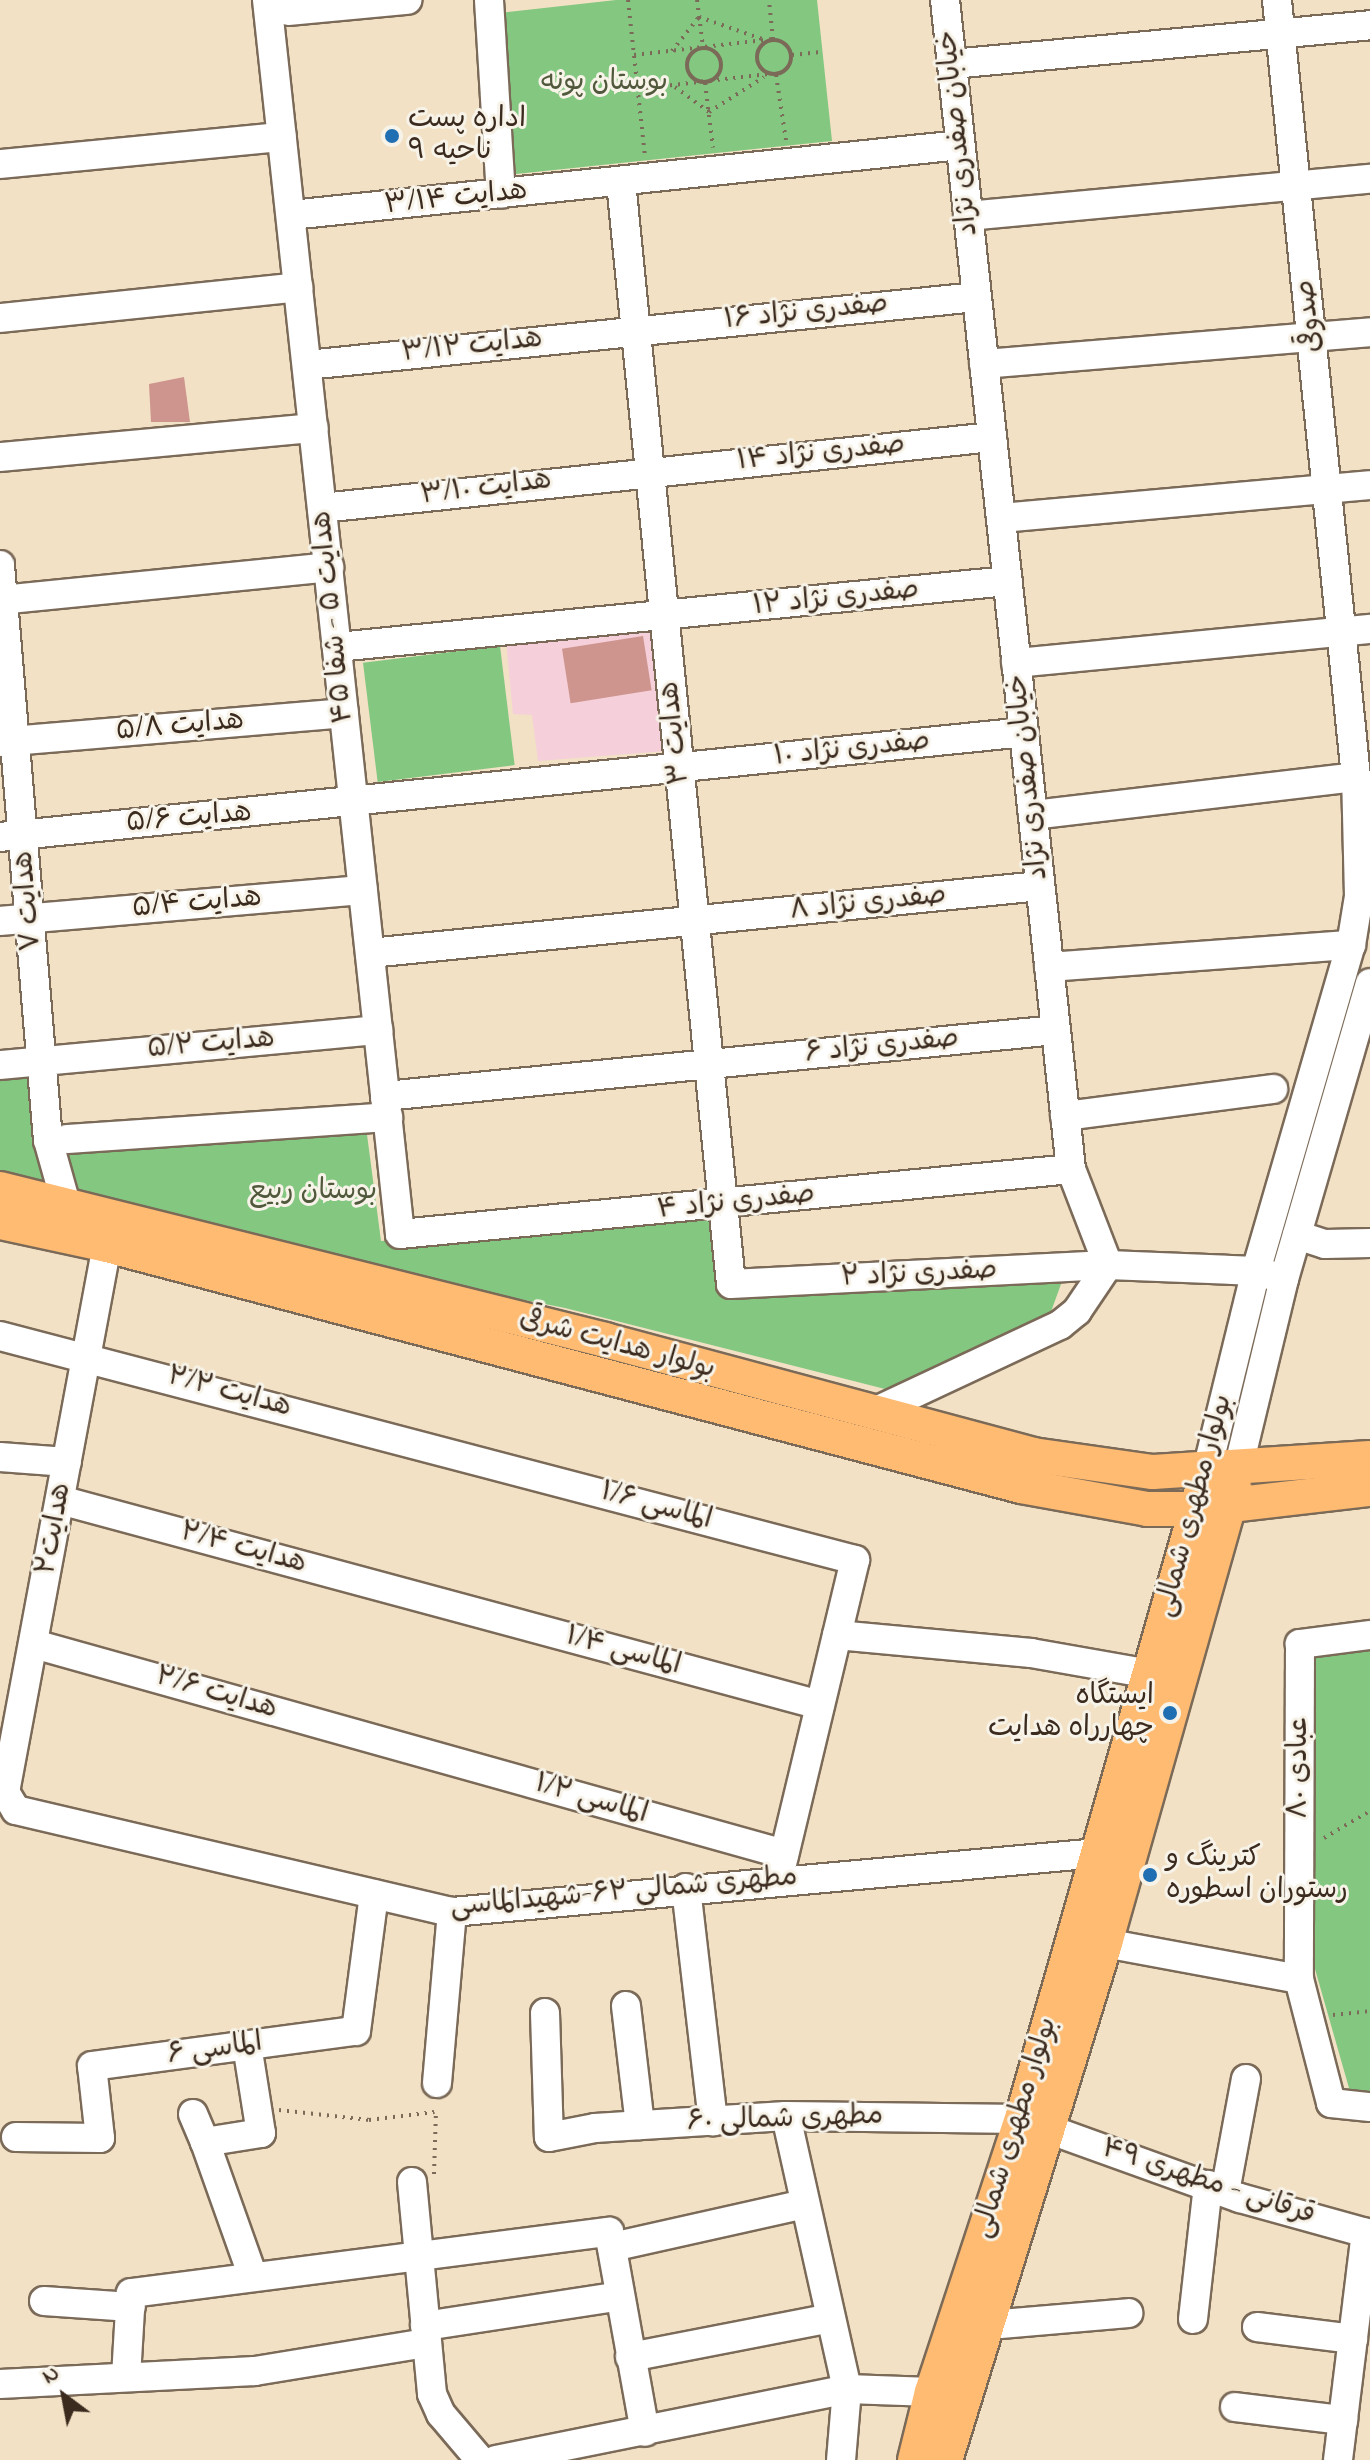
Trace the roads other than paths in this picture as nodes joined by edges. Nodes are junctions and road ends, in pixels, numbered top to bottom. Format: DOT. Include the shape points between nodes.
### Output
graph roads {
  1 [pos="407,0"];
  2 [pos="489,0"];
  3 [pos="945,0"];
  4 [pos="1277,0"];
  5 [pos="278,5"];
  6 [pos="1370,25"];
  7 [pos="1280,36"];
  8 [pos="952,64"];
  9 [pos="282,137"];
  10 [pos="960,145"];
  11 [pos="0,164"];
  12 [pos="1370,179"];
  13 [pos="635,181"];
  14 [pos="1296,186"];
  15 [pos="501,194"];
  16 [pos="291,215"];
  17 [pos="968,216"];
  18 [pos="298,287"];
  19 [pos="977,297"];
  20 [pos="0,318"];
  21 [pos="636,330"];
  22 [pos="1370,332"];
  23 [pos="1312,337"];
  24 [pos="984,364"];
  25 [pos="307,365"];
  26 [pos="314,428"];
  27 [pos="992,437"];
  28 [pos="0,457"];
  29 [pos="650,470"];
  30 [pos="1370,485"];
  31 [pos="1328,490"];
  32 [pos="322,508"];
  33 [pos="1001,518"];
  34 [pos="0,565"];
  35 [pos="329,567"];
  36 [pos="1008,581"];
  37 [pos="2,600"];
  38 [pos="665,616"];
  39 [pos="1356,631"];
  40 [pos="337,647"];
  41 [pos="1016,663"];
  42 [pos="344,713"];
  43 [pos="1370,725"];
  44 [pos="1024,732"];
  45 [pos="8,742"];
  46 [pos="680,769"];
  47 [pos="1356,777"];
  48 [pos="354,803"];
  49 [pos="1033,815"];
  50 [pos="12,836"];
  51 [pos="1366,838"];
  52 [pos="1040,886"];
  53 [pos="363,890"];
  54 [pos="30,918"];
  55 [pos="0,921"];
  56 [pos="695,922"];
  57 [pos="1351,945"];
  58 [pos="370,953"];
  59 [pos="1049,967"];
  60 [pos="1370,983"];
  61 [pos="378,1030"];
  62 [pos="1056,1030"];
  63 [pos="1360,1048"];
  64 [pos="43,1060"];
  65 [pos="0,1065"];
  66 [pos="709,1065"];
  67 [pos="1273,1089"];
  68 [pos="386,1106"];
  69 [pos="1065,1116"];
  70 [pos="57,1140"];
  71 [pos="1071,1169"];
  72 [pos="12,1191"];
  73 [pos="66,1204"];
  74 [pos="723,1205"];
  75 [pos="0,1222"];
  76 [pos="400,1234"];
  77 [pos="1297,1235"];
  78 [pos="1370,1243"];
  79 [pos="107,1245"];
  80 [pos="1108,1265"];
  81 [pos="1256,1271"];
  82 [pos="1284,1279"];
  83 [pos="731,1284"];
  84 [pos="0,1336"];
  85 [pos="86,1356"];
  86 [pos="872,1413"];
  87 [pos="458,1454"];
  88 [pos="0,1457"];
  89 [pos="1370,1458"];
  90 [pos="67,1462"];
  91 [pos="1223,1470"];
  92 [pos="1370,1489"];
  93 [pos="60,1500"];
  94 [pos="1230,1505"];
  95 [pos="1196,1509"];
  96 [pos="426,1599"];
  97 [pos="837,1635"];
  98 [pos="1370,1635"];
  99 [pos="34,1644"];
  100 [pos="1150,1674"];
  101 [pos="820,1705"];
  102 [pos="398,1745"];
  103 [pos="16,1810"];
  104 [pos="1098,1853"];
  105 [pos="781,1867"];
  106 [pos="686,1888"];
  107 [pos="374,1894"];
  108 [pos="452,1912"];
  109 [pos="1105,1943"];
  110 [pos="1299,1979"];
  111 [pos="626,2006"];
  112 [pos="545,2013"];
  113 [pos="247,2045"];
  114 [pos="1246,2079"];
  115 [pos="437,2083"];
  116 [pos="1370,2107"];
  117 [pos="193,2114"];
  118 [pos="786,2116"];
  119 [pos="713,2121"];
  120 [pos="1035,2124"];
  121 [pos="640,2125"];
  122 [pos="16,2137"];
  123 [pos="205,2142"];
  124 [pos="412,2182"];
  125 [pos="1216,2188"];
  126 [pos="804,2204"];
  127 [pos="1368,2233"];
  128 [pos="610,2239"];
  129 [pos="418,2255"];
  130 [pos="253,2277"];
  131 [pos="620,2296"];
  132 [pos="44,2301"];
  133 [pos="131,2307"];
  134 [pos="1128,2313"];
  135 [pos="830,2318"];
  136 [pos="1193,2319"];
  137 [pos="969,2327"];
  138 [pos="1257,2327"];
  139 [pos="425,2334"];
  140 [pos="1353,2339"];
  141 [pos="630,2357"];
  142 [pos="126,2377"];
  143 [pos="0,2384"];
  144 [pos="847,2389"];
  145 [pos="932,2392"];
  146 [pos="1235,2407"];
  147 [pos="1343,2420"];
  148 [pos="645,2432"];
  149 [pos="480,2460"];
  150 [pos="496,2460"];
  151 [pos="841,2460"];
  152 [pos="915,2460"];
  153 [pos="945,2460"];
  154 [pos="1338,2460"];
  1 -- 5 [label="street"];
  2 -- 15 [label="street"];
  3 -- 8 [label="street, خیابان صفدری نژاد"];
  4 -- 7 [label="street, صدوقی"];
  5 -- 9 [label="street, هدایت ۵ - شفا ۴۵"];
  6 -- 7 [label="street"];
  7 -- 8 [label="street"];
  7 -- 14 [label="street, صدوقی"];
  8 -- 10 [label="street, خیابان صفدری نژاد"];
  9 -- 11 [label="street"];
  9 -- 16 [label="street, هدایت ۵ - شفا ۴۵"];
  10 -- 13 [label="street, هدایت ۳/۱۴"];
  10 -- 17 [label="street, خیابان صفدری نژاد"];
  12 -- 14 [label="street"];
  13 -- 15 [label="street, هدایت ۳/۱۴"];
  13 -- 21 [label="street, هدایت ۳"];
  14 -- 17 [label="street"];
  14 -- 23 [label="street, صدوقی"];
  15 -- 16 [label="street, هدایت ۳/۱۴"];
  16 -- 18 [label="street, هدایت ۵ - شفا ۴۵"];
  17 -- 19 [label="street, خیابان صفدری نژاد"];
  18 -- 20 [label="street"];
  18 -- 25 [label="street, هدایت ۵ - شفا ۴۵"];
  19 -- 21 [label="street, صفدری نژاد ۱۶"];
  19 -- 24 [label="street, خیابان صفدری نژاد"];
  21 -- 25 [label="street, هدایت ۳/۱۲"];
  21 -- 29 [label="street, هدایت ۳"];
  22 -- 23 [label="street"];
  23 -- 24 [label="street"];
  23 -- 31 [label="street, صدوقی"];
  24 -- 27 [label="street, خیابان صفدری نژاد"];
  25 -- 26 [label="street, هدایت ۵ - شفا ۴۵"];
  26 -- 28 [label="street"];
  26 -- 32 [label="street, هدایت ۵ - شفا ۴۵"];
  27 -- 29 [label="street, صفدری نژاد ۱۴"];
  27 -- 33 [label="street, خیابان صفدری نژاد"];
  29 -- 32 [label="street, هدایت ۳/۱۰"];
  29 -- 38 [label="street, هدایت ۳"];
  30 -- 31 [label="street"];
  31 -- 33 [label="street"];
  31 -- 39 [label="street, صدوقی"];
  32 -- 35 [label="street, هدایت ۵ - شفا ۴۵"];
  33 -- 36 [label="street, خیابان صفدری نژاد"];
  34 -- 37 [label="street, هدایت ۷"];
  35 -- 37 [label="street"];
  35 -- 40 [label="street, هدایت ۵ - شفا ۴۵"];
  36 -- 38 [label="street, صفدری نژاد ۱۲"];
  36 -- 41 [label="street, خیابان صفدری نژاد"];
  37 -- 45 [label="street, هدایت ۷"];
  38 -- 40 [label="street, صفدری نژاد ۱۲"];
  38 -- 46 [label="street, هدایت ۳"];
  39 -- 41 [label="street"];
  39 -- 43 [label="street"];
  39 -- 47 [label="street, بولوار مطهری شمالی"];
  40 -- 42 [label="street, هدایت ۵ - شفا ۴۵"];
  41 -- 44 [label="street, خیابان صفدری نژاد"];
  42 -- 45 [label="street, هدایت ۵/۸"];
  42 -- 48 [label="street, هدایت ۵ - شفا ۴۵"];
  44 -- 46 [label="street, صفدری نژاد ۱۰"];
  44 -- 49 [label="street, خیابان صفدری نژاد"];
  45 -- 50 [label="street, هدایت ۷"];
  46 -- 48 [label="street, صفدری نژاد ۱۰"];
  46 -- 56 [label="street, هدایت ۳"];
  47 -- 49 [label="street"];
  47 -- 51 [label="street, بولوار مطهری شمالی"];
  48 -- 50 [label="street, هدایت ۵/۶"];
  48 -- 53 [label="street, هدایت ۵ - شفا ۴۵"];
  49 -- 52 [label="street, خیابان صفدری نژاد"];
  50 -- 54 [label="street, هدایت ۷"];
  51 -- 57 [label="street, بولوار مطهری شمالی"];
  52 -- 56 [label="street, صفدری نژاد ۸"];
  52 -- 59 [label="street, خیابان صفدری نژاد"];
  53 -- 54 [label="street, هدایت ۵/۴"];
  53 -- 58 [label="street, هدایت ۵ - شفا ۴۵"];
  54 -- 55 [label="street, هدایت ۵/۴"];
  54 -- 64 [label="street, هدایت ۷"];
  56 -- 58 [label="street, صفدری نژاد ۸"];
  56 -- 66 [label="street, هدایت ۳"];
  57 -- 59 [label="street"];
  57 -- 81 [label="street, بولوار مطهری شمالی"];
  58 -- 61 [label="street, هدایت ۵ - شفا ۴۵"];
  59 -- 62 [label="street, خیابان صفدری نژاد"];
  60 -- 63 [label="street, بولوار مطهری شمالی"];
  61 -- 64 [label="street, هدایت ۵/۲"];
  61 -- 68 [label="street, هدایت ۵ - شفا ۴۵"];
  62 -- 66 [label="street, صفدری نژاد ۶"];
  62 -- 69 [label="street, خیابان صفدری نژاد"];
  63 -- 77 [label="street, بولوار مطهری شمالی"];
  64 -- 65 [label="street, هدایت ۵/۲"];
  64 -- 70 [label="street, هدایت ۷"];
  66 -- 68 [label="street, صفدری نژاد ۶"];
  66 -- 74 [label="street, هدایت ۳"];
  67 -- 69 [label="street"];
  68 -- 70 [label="street, صفدری نژاد ۶"];
  68 -- 76 [label="street, هدایت ۵ - شفا ۴۵"];
  69 -- 71 [label="street, خیابان صفدری نژاد"];
  70 -- 72 [label="street, هدایت ۷" via="40,1168"];
  70 -- 73 [label="street, هدایت ۷"];
  71 -- 74 [label="street, صفدری نژاد ۴"];
  71 -- 80 [label="street, خیابان صفدری نژاد"];
  72 -- 73 [label="main road, بولوار هدایت شرقی"];
  73 -- 86 [label="main road, بولوار هدایت شرقی"];
  74 -- 76 [label="street, صفدری نژاد ۴"];
  74 -- 83 [label="street, هدایت ۳"];
  75 -- 79 [label="main road, بولوار هدایت شرقی"];
  77 -- 78 [label="street" via="1325,1244"];
  77 -- 82 [label="street, بولوار مطهری شمالی"];
  79 -- 85 [label="street, هدایت۲"];
  79 -- 95 [label="main road, بولوار هدایت شرقی" via="1021,1486 1147,1509"];
  80 -- 81 [label="street, صفدری نژاد ۲"];
  80 -- 83 [label="street, صفدری نژاد ۲"];
  80 -- 86 [label="street" via="1077,1311 1060,1325"];
  81 -- 82 [label="street, صفدری نژاد ۲"];
  81 -- 91 [label="street, بولوار مطهری شمالی"];
  82 -- 91 [label="street, بولوار مطهری شمالی"];
  84 -- 85 [label="street, هدایت ۲/۲"];
  85 -- 87 [label="street, هدایت ۲/۲"];
  85 -- 90 [label="street, هدایت۲"];
  86 -- 91 [label="main road, بولوار هدایت شرقی" via="1033,1455 1153,1472"];
  87 -- 97 [label="street, الماسی ۱/۶" via="855,1560"];
  88 -- 90 [label="street"];
  89 -- 91 [label="main road, بولوار هدایت شرقی"];
  90 -- 93 [label="street, هدایت۲"];
  91 -- 94 [label="main road, بولوار مطهری شمالی"];
  91 -- 95 [label="main road, بولوار مطهری شمالی"];
  92 -- 94 [label="main road, بولوار هدایت شرقی"];
  93 -- 96 [label="street, هدایت ۲/۴"];
  93 -- 99 [label="street, هدایت۲"];
  94 -- 95 [label="main road, بولوار هدایت شرقی"];
  94 -- 109 [label="main road, بولوار مطهری شمالی"];
  95 -- 100 [label="main road, بولوار مطهری شمالی"];
  96 -- 101 [label="street, الماسی ۱/۴"];
  97 -- 100 [label="street" via="1031,1653"];
  97 -- 101 [label="street"];
  98 -- 110 [label="street, عبادی ۸۰" via="1300,1644"];
  99 -- 102 [label="street, هدایت ۲/۶"];
  99 -- 103 [label="street, هدایت۲" via="5,1792"];
  100 -- 104 [label="main road, بولوار مطهری شمالی"];
  101 -- 105 [label="street"];
  102 -- 105 [label="street, الماسی ۱/۲"];
  103 -- 107 [label="street, مطهری شمالی ۶۲-شهیدالماسی"];
  104 -- 105 [label="street, مطهری شمالی ۶۲-شهیدالماسی"];
  104 -- 120 [label="main road, بولوار مطهری شمالی"];
  105 -- 106 [label="street, مطهری شمالی ۶۲-شهیدالماسی"];
  106 -- 108 [label="street, مطهری شمالی ۶۲-شهیدالماسی"];
  106 -- 119 [label="street"];
  107 -- 108 [label="street, مطهری شمالی ۶۲-شهیدالماسی"];
  107 -- 113 [label="street, الماسی ۶" via="356,2031"];
  108 -- 115 [label="street"];
  109 -- 110 [label="street"];
  109 -- 120 [label="main road, بولوار مطهری شمالی"];
  110 -- 116 [label="street, عبادی ۸۰" via="1331,2103"];
  111 -- 121 [label="street"];
  112 -- 121 [label="street, مطهری شمالی ۶۰" via="549,2137"];
  113 -- 122 [label="street, الماسی ۶" via="92,2066 100,2138"];
  113 -- 123 [label="street" via="261,2133"];
  114 -- 125 [label="street"];
  117 -- 123 [label="street"];
  118 -- 119 [label="street, مطهری شمالی ۶۰"];
  118 -- 120 [label="street, مطهری شمالی ۶۰"];
  118 -- 126 [label="street"];
  119 -- 121 [label="street, مطهری شمالی ۶۰"];
  120 -- 125 [label="street, قرقانی - مطهری ۴۹"];
  120 -- 137 [label="main road, بولوار مطهری شمالی"];
  123 -- 130 [label="street"];
  124 -- 129 [label="street"];
  125 -- 127 [label="street, قرقانی - مطهری ۴۹"];
  125 -- 136 [label="street"];
  126 -- 128 [label="street"];
  126 -- 135 [label="street"];
  127 -- 140 [label="street"];
  128 -- 129 [label="street"];
  128 -- 131 [label="street"];
  129 -- 130 [label="street"];
  129 -- 139 [label="street"];
  130 -- 133 [label="street" via="131,2293"];
  131 -- 139 [label="street"];
  131 -- 141 [label="street"];
  132 -- 133 [label="street"];
  133 -- 142 [label="street"];
  134 -- 137 [label="street"];
  135 -- 141 [label="street"];
  135 -- 144 [label="street"];
  137 -- 145 [label="main road, بولوار مطهری شمالی"];
  137 -- 153 [label="main road, بولوار مطهری شمالی"];
  138 -- 140 [label="street"];
  139 -- 142 [label="street" via="255,2371"];
  139 -- 149 [label="street" via="435,2404"];
  140 -- 147 [label="street"];
  141 -- 148 [label="street"];
  142 -- 143 [label="street"];
  144 -- 145 [label="street"];
  144 -- 148 [label="street"];
  144 -- 151 [label="street"];
  145 -- 152 [label="main road, بولوار مطهری شمالی"];
  146 -- 147 [label="street"];
  147 -- 154 [label="street"];
  148 -- 150 [label="street"];
}
